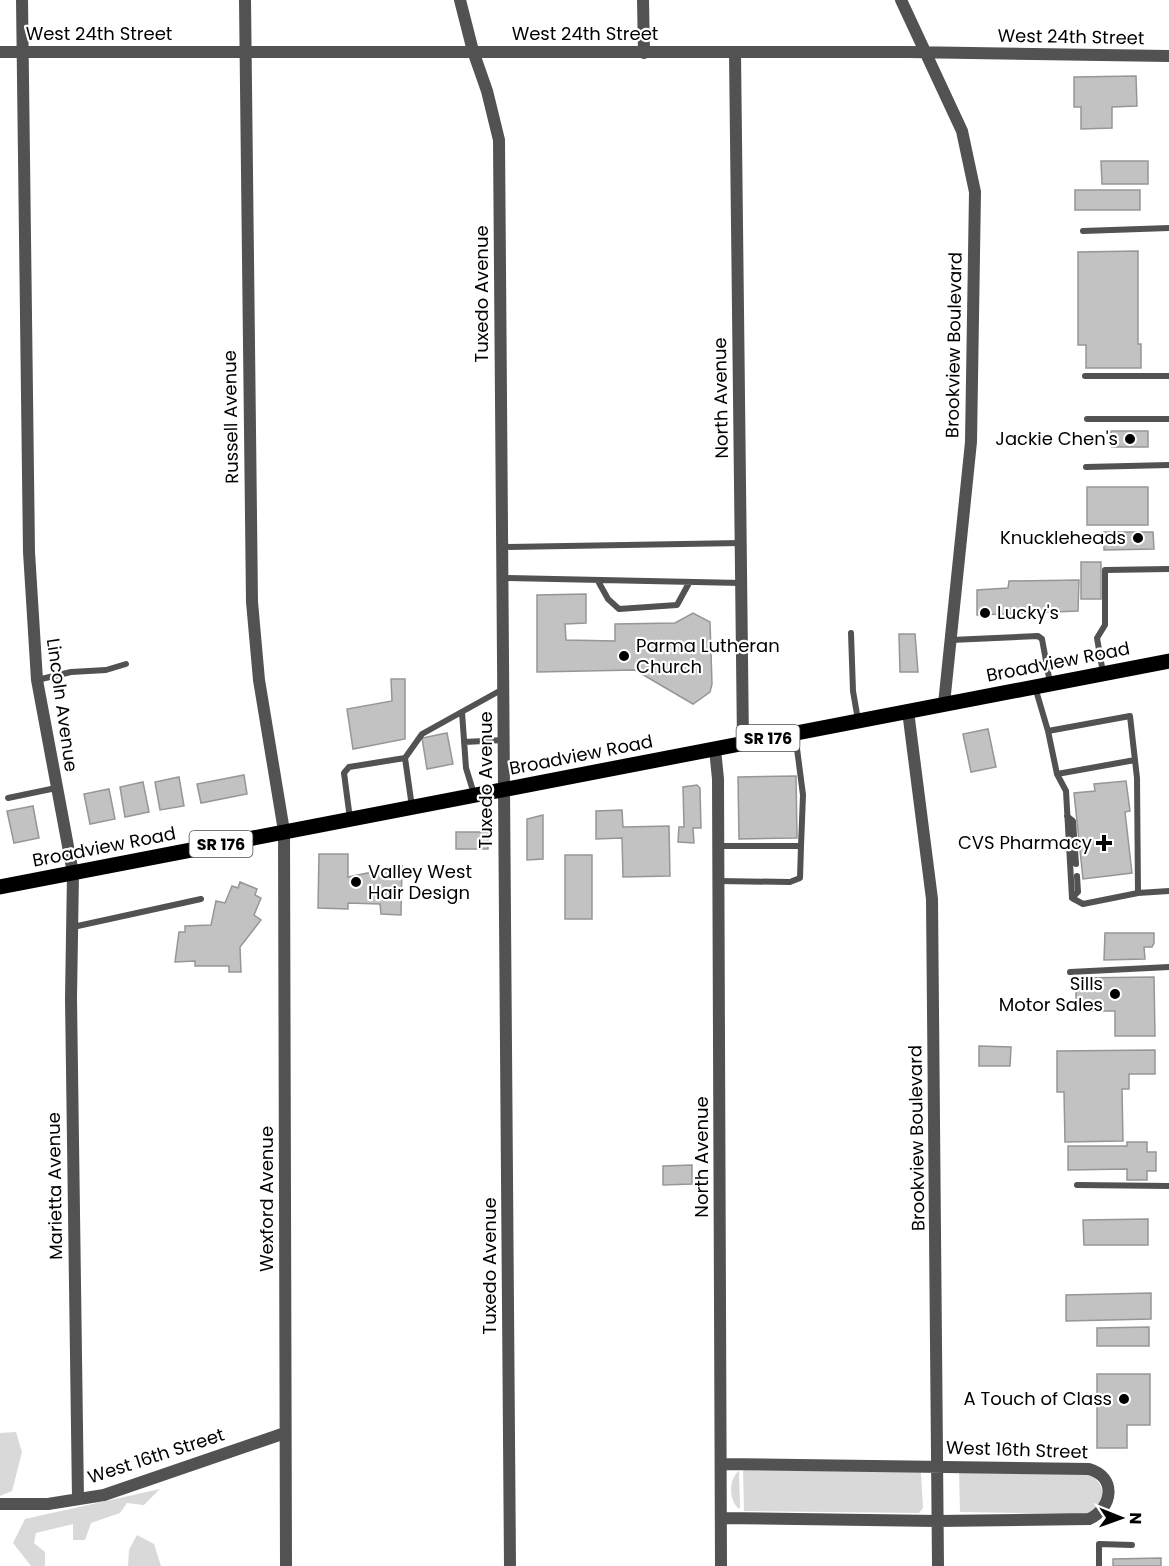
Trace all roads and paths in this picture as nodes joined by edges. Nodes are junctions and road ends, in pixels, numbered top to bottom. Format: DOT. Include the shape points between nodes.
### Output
graph roads {
  1 [pos="22,0"];
  2 [pos="245,0"];
  3 [pos="460,0"];
  4 [pos="643,0"];
  5 [pos="900,0"];
  6 [pos="473,51"];
  7 [pos="0,52"];
  8 [pos="22,52"];
  9 [pos="246,52"];
  10 [pos="735,52"];
  11 [pos="927,52"];
  12 [pos="644,53"];
  13 [pos="1169,57"];
  14 [pos="1169,228"];
  15 [pos="1083,231"];
  16 [pos="1085,376"];
  17 [pos="1169,376"];
  18 [pos="1087,419"];
  19 [pos="1169,419"];
  20 [pos="1169,465"];
  21 [pos="1086,467"];
  22 [pos="741,543"];
  23 [pos="502,547"];
  24 [pos="1169,569"];
  25 [pos="502,578"];
  26 [pos="598,581"];
  27 [pos="689,583"];
  28 [pos="741,583"];
  29 [pos="851,633"];
  30 [pos="951,640"];
  31 [pos="1169,661"];
  32 [pos="126,664"];
  33 [pos="1103,673"];
  34 [pos="37,680"];
  35 [pos="1042,685"];
  36 [pos="503,689"];
  37 [pos="944,704"];
  38 [pos="908,711"];
  39 [pos="462,712"];
  40 [pos="858,720"];
  41 [pos="1048,731"];
  42 [pos="795,733"];
  43 [pos="504,740"];
  44 [pos="464,742"];
  45 [pos="743,743"];
  46 [pos="715,749"];
  47 [pos="405,758"];
  48 [pos="1135,760"];
  49 [pos="1057,774"];
  50 [pos="56,788"];
  51 [pos="504,790"];
  52 [pos="474,796"];
  53 [pos="8,798"];
  54 [pos="412,807"];
  55 [pos="1067,816"];
  56 [pos="350,819"];
  57 [pos="284,831"];
  58 [pos="718,846"];
  59 [pos="801,846"];
  60 [pos="1076,864"];
  61 [pos="73,873"];
  62 [pos="1077,876"];
  63 [pos="719,881"];
  64 [pos="0,887"];
  65 [pos="1169,891"];
  66 [pos="1138,893"];
  67 [pos="1072,898"];
  68 [pos="201,899"];
  69 [pos="72,927"];
  70 [pos="1169,968"];
  71 [pos="1070,972"];
  72 [pos="1077,1185"];
  73 [pos="1169,1186"];
  74 [pos="285,1433"];
  75 [pos="722,1464"];
  76 [pos="939,1465"];
  77 [pos="78,1499"];
  78 [pos="0,1504"];
  79 [pos="721,1518"];
  80 [pos="938,1521"];
  81 [pos="1132,1545"];
  82 [pos="286,1566"];
  83 [pos="510,1566"];
  84 [pos="721,1566"];
  85 [pos="938,1566"];
  86 [pos="1099,1566"];
  1 -- 8 [label="street, Lincoln Avenue"];
  2 -- 9 [label="street, Russell Avenue"];
  3 -- 6 [label="street, Tuxedo Avenue"];
  4 -- 12 [label="street"];
  5 -- 11 [label="street, Brookview Boulevard"];
  6 -- 9 [label="street, West 24th Street"];
  6 -- 12 [label="street, West 24th Street"];
  6 -- 23 [label="street, Tuxedo Avenue" via="499,140"];
  7 -- 8 [label="street, West 24th Street"];
  8 -- 9 [label="street, West 24th Street"];
  8 -- 34 [label="street, Lincoln Avenue" via="29,552"];
  9 -- 57 [label="street, Russell Avenue" via="252,602 259,680"];
  10 -- 11 [label="street, West 24th Street"];
  10 -- 12 [label="street, West 24th Street"];
  10 -- 22 [label="street, North Avenue"];
  11 -- 13 [label="street, West 24th Street"];
  11 -- 30 [label="street, Brookview Boulevard" via="962,131 975,192 971,442"];
  14 -- 15 [label="lane"];
  16 -- 17 [label="lane"];
  18 -- 19 [label="lane"];
  20 -- 21 [label="lane"];
  22 -- 23 [label="lane"];
  22 -- 28 [label="street, North Avenue"];
  23 -- 25 [label="street, Tuxedo Avenue"];
  24 -- 33 [label="lane" via="1105,570 1105,625 1097,638"];
  25 -- 26 [label="lane"];
  25 -- 36 [label="street, Tuxedo Avenue"];
  26 -- 27 [label="lane"];
  26 -- 27 [label="lane" via="619,609 677,605"];
  27 -- 28 [label="lane"];
  28 -- 45 [label="street, North Avenue"];
  29 -- 40 [label="lane"];
  30 -- 35 [label="lane" via="1038,636 1042,639"];
  30 -- 37 [label="street, Brookview Boulevard"];
  31 -- 33 [label="main road, Broadview Road / SR 176"];
  32 -- 34 [label="lane"];
  33 -- 35 [label="main road, Broadview Road / SR 176"];
  34 -- 50 [label="street, Lincoln Avenue"];
  35 -- 37 [label="main road, Broadview Road / SR 176"];
  35 -- 41 [label="lane"];
  36 -- 39 [label="lane"];
  36 -- 43 [label="street, Tuxedo Avenue"];
  37 -- 38 [label="main road, Broadview Road / SR 176"];
  38 -- 40 [label="main road, Broadview Road / SR 176"];
  38 -- 76 [label="street, Brookview Boulevard" via="932,899"];
  39 -- 44 [label="lane"];
  39 -- 47 [label="lane" via="422,734"];
  40 -- 42 [label="main road, Broadview Road / SR 176"];
  41 -- 48 [label="lane" via="1130,716"];
  41 -- 49 [label="lane"];
  42 -- 45 [label="main road, Broadview Road / SR 176"];
  42 -- 59 [label="lane" via="803,795"];
  43 -- 44 [label="lane"];
  43 -- 51 [label="street, Tuxedo Avenue"];
  44 -- 52 [label="lane"];
  45 -- 46 [label="main road, Broadview Road / SR 176"];
  46 -- 51 [label="main road, Broadview Road / SR 176"];
  46 -- 58 [label="street, North Avenue"];
  47 -- 54 [label="lane"];
  47 -- 56 [label="lane" via="349,767 344,773"];
  48 -- 49 [label="lane"];
  48 -- 66 [label="lane"];
  49 -- 55 [label="lane" via="1066,791"];
  50 -- 53 [label="lane"];
  50 -- 61 [label="street, Lincoln Avenue"];
  51 -- 52 [label="main road, Broadview Road / SR 176"];
  51 -- 83 [label="street, Tuxedo Avenue"];
  52 -- 54 [label="main road, Broadview Road / SR 176"];
  54 -- 56 [label="main road, Broadview Road / SR 176"];
  55 -- 60 [label="lane" via="1074,821"];
  55 -- 67 [label="lane"];
  56 -- 57 [label="main road, Broadview Road / SR 176"];
  57 -- 61 [label="main road, Broadview Road / SR 176"];
  57 -- 74 [label="street, Wexford Avenue"];
  58 -- 59 [label="lane"];
  58 -- 63 [label="street, North Avenue"];
  59 -- 63 [label="lane" via="800,878 790,882"];
  61 -- 64 [label="main road, Broadview Road / SR 176"];
  61 -- 69 [label="street, Marietta Avenue"];
  62 -- 67 [label="lane" via="1078,892"];
  63 -- 75 [label="street, North Avenue"];
  65 -- 66 [label="lane"];
  66 -- 67 [label="lane" via="1083,904"];
  68 -- 69 [label="lane"];
  69 -- 77 [label="street, Marietta Avenue"];
  70 -- 71 [label="lane"];
  72 -- 73 [label="lane"];
  74 -- 77 [label="street, West 16th Street" via="104,1495"];
  74 -- 82 [label="street, Wexford Avenue"];
  75 -- 76 [label="street, West 16th Street"];
  75 -- 79 [label="street, North Avenue"];
  76 -- 80 [label="street, Brookview Boulevard"];
  76 -- 80 [label="street, West 16th Street" via="1089,1469 1100,1472 1108,1482 1109,1493 1107,1505 1089,1519"];
  77 -- 78 [label="street, West 16th Street" via="48,1504"];
  79 -- 80 [label="street, West 16th Street"];
  79 -- 84 [label="street, North Avenue"];
  80 -- 85 [label="street, Brookview Boulevard"];
  81 -- 86 [label="lane" via="1099,1545"];
}
